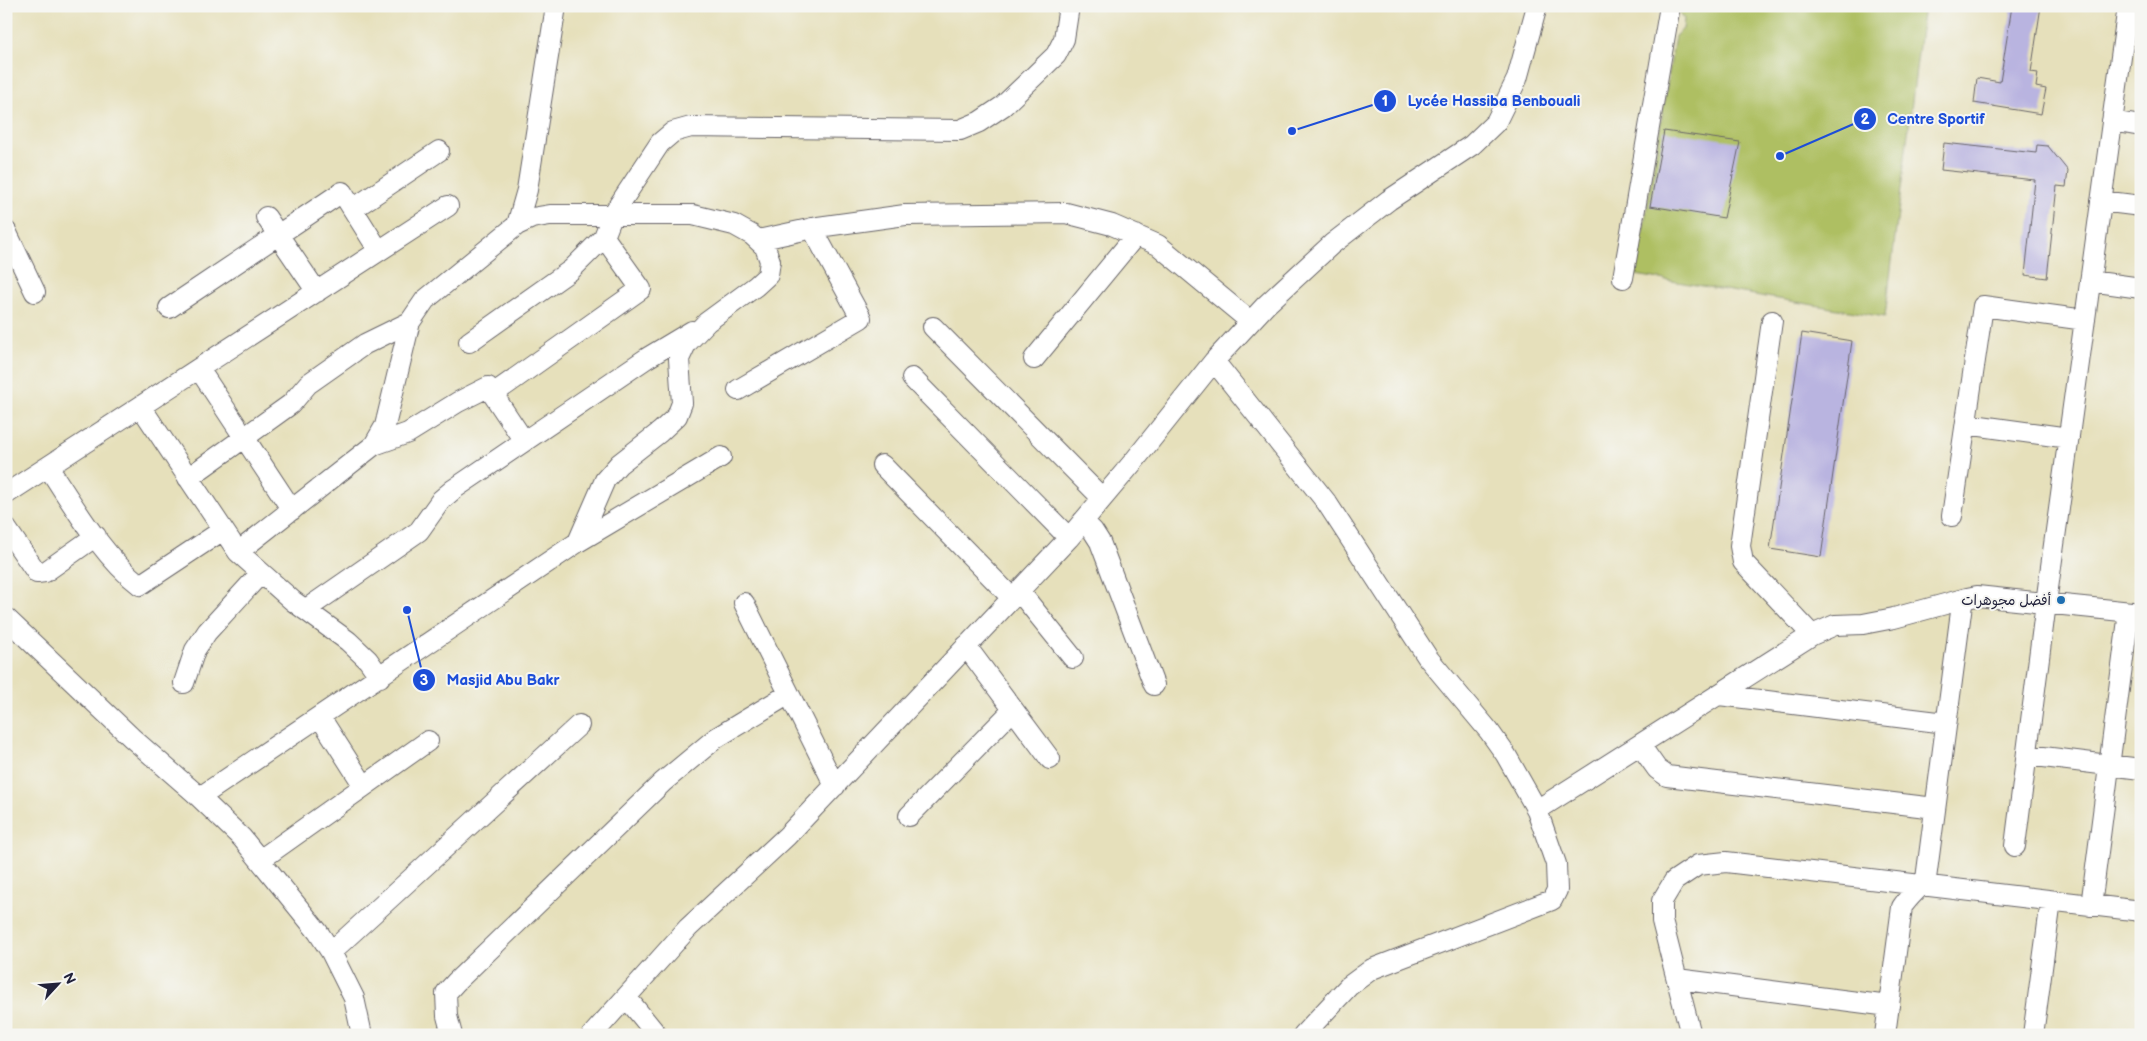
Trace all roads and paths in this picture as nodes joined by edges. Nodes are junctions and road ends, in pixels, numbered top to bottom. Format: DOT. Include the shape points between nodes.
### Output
graph roads {
  1 [pos="556,6"];
  2 [pos="1069,6"];
  3 [pos="1537,6"];
  4 [pos="1670,6"];
  5 [pos="2128,6"];
  6 [pos="2112,121"];
  7 [pos="2141,126"];
  8 [pos="439,151"];
  9 [pos="2101,201"];
  10 [pos="448,206"];
  11 [pos="2141,206"];
  12 [pos="353,209"];
  13 [pos="613,214"];
  14 [pos="266,217"];
  15 [pos="517,225"];
  16 [pos="812,228"];
  17 [pos="6,231"];
  18 [pos="278,235"];
  19 [pos="1136,236"];
  20 [pos="604,237"];
  21 [pos="758,240"];
  22 [pos="379,251"];
  23 [pos="1623,278"];
  24 [pos="2090,281"];
  25 [pos="2141,288"];
  26 [pos="35,292"];
  27 [pos="317,292"];
  28 [pos="169,308"];
  29 [pos="2085,320"];
  30 [pos="1250,321"];
  31 [pos="1772,321"];
  32 [pos="410,322"];
  33 [pos="707,322"];
  34 [pos="933,327"];
  35 [pos="470,342"];
  36 [pos="1034,358"];
  37 [pos="1214,361"];
  38 [pos="199,369"];
  39 [pos="912,378"];
  40 [pos="738,390"];
  41 [pos="494,394"];
  42 [pos="141,407"];
  43 [pos="1966,424"];
  44 [pos="243,437"];
  45 [pos="2069,438"];
  46 [pos="524,441"];
  47 [pos="374,446"];
  48 [pos="721,457"];
  49 [pos="882,465"];
  50 [pos="48,467"];
  51 [pos="188,478"];
  52 [pos="6,494"];
  53 [pos="1102,498"];
  54 [pos="292,510"];
  55 [pos="1952,516"];
  56 [pos="1083,521"];
  57 [pos="6,528"];
  58 [pos="223,530"];
  59 [pos="96,536"];
  60 [pos="1069,538"];
  61 [pos="578,542"];
  62 [pos="238,552"];
  63 [pos="260,574"];
  64 [pos="1016,594"];
  65 [pos="1967,598"];
  66 [pos="744,603"];
  67 [pos="2046,603"];
  68 [pos="305,610"];
  69 [pos="2135,612"];
  70 [pos="6,618"];
  71 [pos="1812,635"];
  72 [pos="966,646"];
  73 [pos="1074,658"];
  74 [pos="380,677"];
  75 [pos="184,682"];
  76 [pos="1154,685"];
  77 [pos="789,694"];
  78 [pos="1719,695"];
  79 [pos="1013,710"];
  80 [pos="320,717"];
  81 [pos="1946,723"];
  82 [pos="579,726"];
  83 [pos="428,741"];
  84 [pos="1640,745"];
  85 [pos="2027,755"];
  86 [pos="1050,759"];
  87 [pos="2109,765"];
  88 [pos="2141,768"];
  89 [pos="364,786"];
  90 [pos="835,786"];
  91 [pos="200,797"];
  92 [pos="1935,808"];
  93 [pos="1537,810"];
  94 [pos="909,816"];
  95 [pos="2015,846"];
  96 [pos="260,860"];
  97 [pos="1921,886"];
  98 [pos="2051,901"];
  99 [pos="2091,906"];
  100 [pos="2141,911"];
  101 [pos="331,952"];
  102 [pos="1677,979"];
  103 [pos="626,997"];
  104 [pos="1889,1006"];
  105 [pos="362,1035"];
  106 [pos="452,1035"];
  107 [pos="592,1035"];
  108 [pos="658,1035"];
  109 [pos="1303,1035"];
  110 [pos="1691,1035"];
  111 [pos="1885,1035"];
  112 [pos="2033,1035"];
  1 -- 15 [label="street" via="527,190"];
  2 -- 13 [label="street" via="1064,39 1056,55 1003,106 979,122 960,130 691,127 673,132 660,143"];
  3 -- 30 [label="street" via="1517,79 1496,122 1472,145 1389,200 1332,244"];
  4 -- 23 [label="street"];
  5 -- 6 [label="street"];
  6 -- 7 [label="street"];
  6 -- 9 [label="street"];
  8 -- 12 [label="street"];
  9 -- 11 [label="street"];
  9 -- 24 [label="street"];
  10 -- 22 [label="street"];
  12 -- 18 [label="street" via="342,192"];
  12 -- 22 [label="street"];
  13 -- 15 [label="street" via="550,214"];
  13 -- 20 [label="street"];
  13 -- 21 [label="street" via="693,214 734,225"];
  14 -- 18 [label="street"];
  15 -- 32 [label="street" via="425,300"];
  16 -- 19 [label="street" via="905,216 1066,213 1112,225"];
  16 -- 21 [label="street"];
  16 -- 40 [label="street" via="861,318"];
  17 -- 26 [label="street"];
  18 -- 27 [label="street"];
  18 -- 28 [label="street"];
  19 -- 30 [label="street" via="1158,245"];
  19 -- 36 [label="street"];
  20 -- 35 [label="street" via="571,270"];
  20 -- 41 [label="street" via="641,289"];
  21 -- 33 [label="street" via="765,247 770,261 768,275"];
  22 -- 27 [label="street"];
  24 -- 25 [label="street"];
  24 -- 29 [label="street"];
  27 -- 38 [label="street"];
  29 -- 43 [label="street" via="1983,306"];
  29 -- 45 [label="street"];
  30 -- 37 [label="street"];
  31 -- 71 [label="street" via="1740,546 1742,562"];
  32 -- 44 [label="street" via="365,344 308,384 291,404"];
  32 -- 47 [label="street" via="385,426"];
  33 -- 46 [label="street" via="647,358"];
  33 -- 61 [label="street" via="686,344 679,358 682,402 676,416 605,480"];
  34 -- 53 [label="street"];
  37 -- 53 [label="street"];
  37 -- 93 [label="street" via="1327,503 1428,658 1502,749"];
  38 -- 42 [label="street"];
  38 -- 44 [label="street"];
  39 -- 60 [label="street"];
  41 -- 46 [label="street"];
  41 -- 47 [label="street" via="488,387 408,433"];
  42 -- 50 [label="street"];
  42 -- 51 [label="street"];
  43 -- 45 [label="street"];
  43 -- 55 [label="street"];
  44 -- 51 [label="street"];
  44 -- 54 [label="street"];
  45 -- 67 [label="street"];
  46 -- 68 [label="street" via="441,500 419,531"];
  47 -- 54 [label="street"];
  48 -- 61 [label="street"];
  49 -- 64 [label="street"];
  50 -- 52 [label="street"];
  50 -- 59 [label="street"];
  51 -- 58 [label="street"];
  53 -- 56 [label="street"];
  54 -- 62 [label="street"];
  56 -- 60 [label="street"];
  56 -- 76 [label="street" via="1100,542"];
  57 -- 59 [label="street" via="37,573 45,572"];
  58 -- 59 [label="street" via="140,585 126,575"];
  58 -- 62 [label="street"];
  60 -- 64 [label="street"];
  61 -- 74 [label="street"];
  62 -- 63 [label="street"];
  63 -- 68 [label="street"];
  63 -- 75 [label="street" via="207,632 195,650"];
  64 -- 72 [label="street"];
  64 -- 73 [label="street"];
  65 -- 67 [label="street" via="1977,596"];
  65 -- 71 [label="street" via="1894,618 1835,626"];
  65 -- 81 [label="street" via="1962,604"];
  66 -- 77 [label="street"];
  67 -- 69 [label="street"];
  67 -- 85 [label="street"];
  68 -- 74 [label="street" via="348,641"];
  69 -- 87 [label="street"];
  70 -- 91 [label="street" via="132,738"];
  71 -- 78 [label="street"];
  72 -- 79 [label="street"];
  72 -- 90 [label="street"];
  74 -- 80 [label="street"];
  77 -- 90 [label="street"];
  77 -- 106 [label="street" via="716,738 663,782 456,982 446,993"];
  78 -- 81 [label="street"];
  78 -- 84 [label="street"];
  79 -- 86 [label="street"];
  79 -- 94 [label="street"];
  80 -- 89 [label="street"];
  80 -- 91 [label="street"];
  81 -- 92 [label="street"];
  82 -- 101 [label="street"];
  83 -- 89 [label="street"];
  84 -- 92 [label="street" via="1657,769 1667,776"];
  84 -- 93 [label="street"];
  85 -- 87 [label="street"];
  85 -- 95 [label="street"];
  87 -- 88 [label="street"];
  87 -- 99 [label="street"];
  89 -- 96 [label="street"];
  90 -- 103 [label="street" via="788,836 688,928"];
  91 -- 96 [label="street"];
  92 -- 97 [label="street" via="1926,879"];
  93 -- 109 [label="street" via="1556,864 1557,890 1552,900 1372,969 1349,986"];
  96 -- 101 [label="street"];
  97 -- 98 [label="street"];
  97 -- 102 [label="street" via="1726,862 1698,865 1674,881 1662,901 1662,921"];
  97 -- 104 [label="street" via="1902,907"];
  98 -- 99 [label="street"];
  98 -- 112 [label="street"];
  99 -- 100 [label="street"];
  101 -- 105 [label="street" via="354,998"];
  102 -- 104 [label="street"];
  102 -- 110 [label="street"];
  103 -- 107 [label="street"];
  103 -- 108 [label="street"];
  104 -- 111 [label="street"];
}
